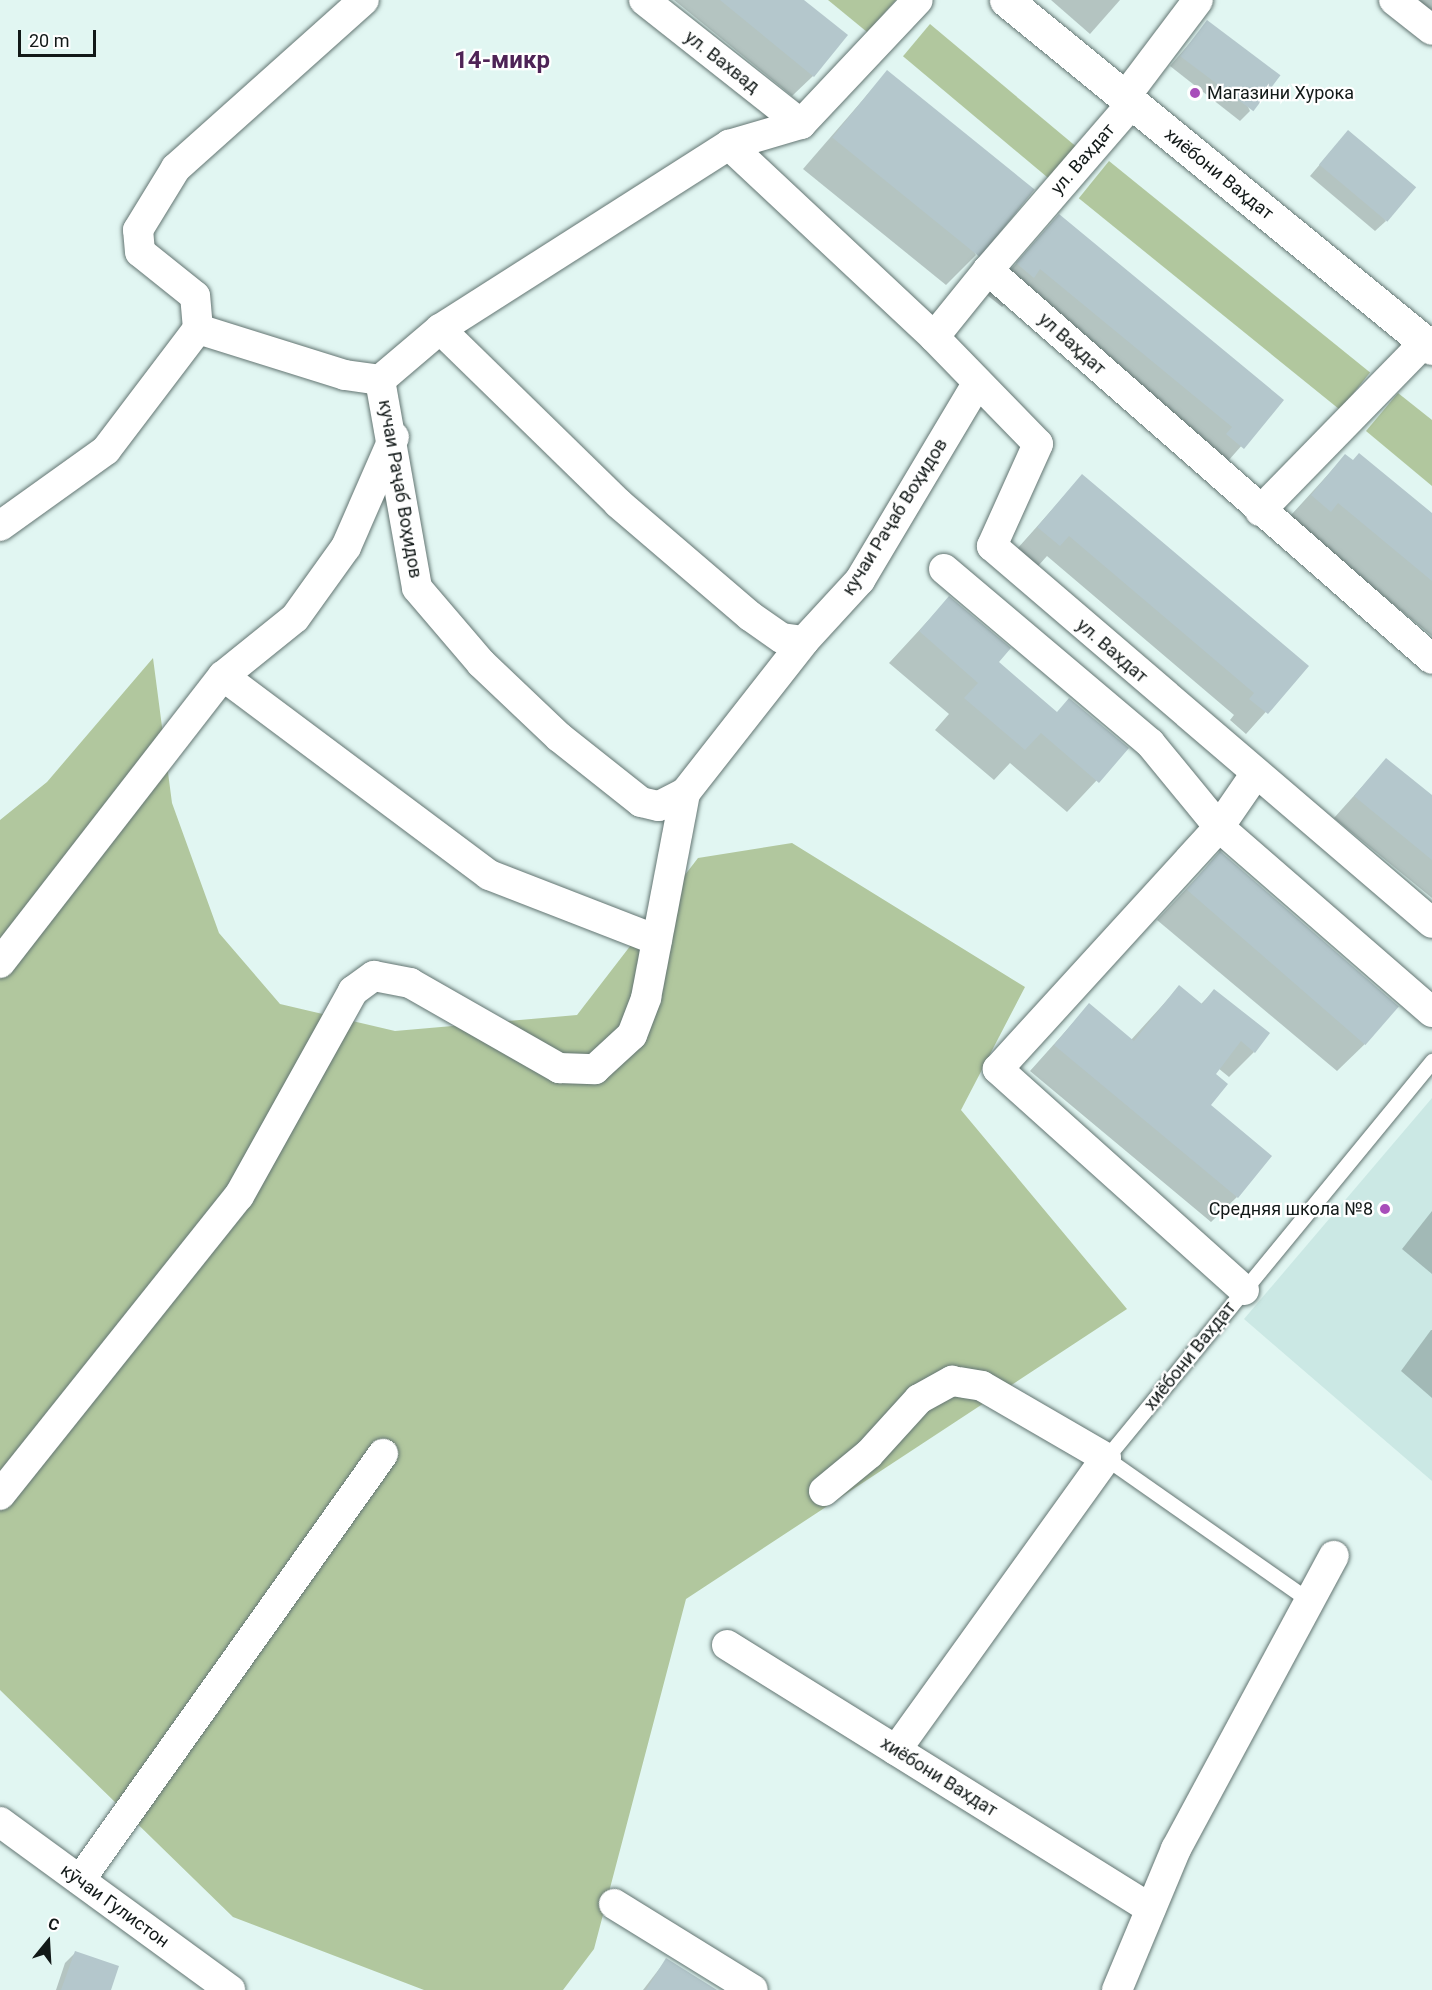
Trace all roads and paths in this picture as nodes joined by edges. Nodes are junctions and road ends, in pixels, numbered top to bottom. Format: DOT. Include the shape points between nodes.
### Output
graph roads {
  1 [pos="364,0"];
  2 [pos="644,0"];
  3 [pos="918,0"];
  4 [pos="1006,0"];
  5 [pos="1198,0"];
  6 [pos="1394,0"];
  7 [pos="1432,30"];
  8 [pos="1128,100"];
  9 [pos="801,124"];
  10 [pos="729,145"];
  11 [pos="988,270"];
  12 [pos="198,329"];
  13 [pos="440,329"];
  14 [pos="934,337"];
  15 [pos="1428,345"];
  16 [pos="380,380"];
  17 [pos="977,384"];
  18 [pos="394,436"];
  19 [pos="1260,511"];
  20 [pos="6,512"];
  21 [pos="944,569"];
  22 [pos="804,641"];
  23 [pos="1432,659"];
  24 [pos="223,676"];
  25 [pos="1254,776"];
  26 [pos="685,793"];
  27 [pos="1219,827"];
  28 [pos="1432,923"];
  29 [pos="657,940"];
  30 [pos="0,963"];
  31 [pos="1432,1012"];
  32 [pos="1432,1062"];
  33 [pos="1244,1290"];
  34 [pos="383,1454"];
  35 [pos="1106,1458"];
  36 [pos="824,1491"];
  37 [pos="0,1495"];
  38 [pos="1334,1556"];
  39 [pos="1310,1601"];
  40 [pos="727,1645"];
  41 [pos="896,1750"];
  42 [pos="0,1822"];
  43 [pos="80,1880"];
  44 [pos="614,1904"];
  45 [pos="1151,1909"];
  46 [pos="230,1990"];
  47 [pos="753,1990"];
  48 [pos="1117,1990"];
  1 -- 12 [label="street" via="176,168 138,230 140,252 195,296"];
  2 -- 9 [label="street, ул. Вахвад"];
  3 -- 9 [label="street"];
  4 -- 8 [label="main road, хиёбони Ваҳдат"];
  5 -- 8 [label="street, ул. Вахдат"];
  6 -- 7 [label="street"];
  8 -- 11 [label="street, ул. Вахдат"];
  8 -- 15 [label="main road, хиёбони Ваҳдат"];
  9 -- 10 [label="street"];
  10 -- 13 [label="street"];
  10 -- 14 [label="street"];
  11 -- 14 [label="street"];
  11 -- 19 [label="street, ул Ваҳдат"];
  12 -- 16 [label="street" via="345,375"];
  12 -- 20 [label="street" via="106,450"];
  13 -- 16 [label="street"];
  13 -- 22 [label="street" via="618,504 750,616 782,638"];
  14 -- 17 [label="street, ул. Вахдат"];
  15 -- 19 [label="street"];
  16 -- 18 [label="street, кучаи Раҷаб Воҳидов"];
  17 -- 22 [label="street, кучаи Раҷаб Воҳидов" via="860,580"];
  17 -- 25 [label="street, ул. Вахдат" via="1038,444 992,546"];
  18 -- 24 [label="street" via="346,547 295,618"];
  18 -- 26 [label="street, кучаи Раҷаб Воҳидов" via="417,588 481,663 559,737 641,802 659,806"];
  19 -- 23 [label="street, ул Ваҳдат"];
  21 -- 27 [label="street" via="1150,743"];
  22 -- 26 [label="street, кучаи Раҷаб Воҳидов"];
  24 -- 29 [label="street" via="489,875"];
  24 -- 30 [label="street"];
  25 -- 27 [label="street"];
  25 -- 28 [label="street, ул. Вахдат"];
  26 -- 29 [label="street"];
  27 -- 31 [label="street"];
  27 -- 33 [label="street" via="998,1069"];
  29 -- 37 [label="street" via="632,1035 595,1069 559,1068 410,983 374,976 353,992 239,1196"];
  32 -- 33 [label="lane, хиёбони Вахдат"];
  33 -- 35 [label="lane, хиёбони Вахдат"];
  34 -- 43 [label="street"];
  35 -- 36 [label="street" via="982,1386 952,1381 919,1399 869,1454"];
  35 -- 39 [label="lane"];
  35 -- 41 [label="street"];
  38 -- 39 [label="street"];
  39 -- 45 [label="street" via="1176,1849"];
  40 -- 41 [label="street, хиёбони Вахдат"];
  41 -- 45 [label="street, хиёбони Вахдат"];
  42 -- 43 [label="street, кӯчаи Гулистон"];
  43 -- 46 [label="street, кӯчаи Гулистон"];
  44 -- 47 [label="street"];
  45 -- 48 [label="street"];
}
